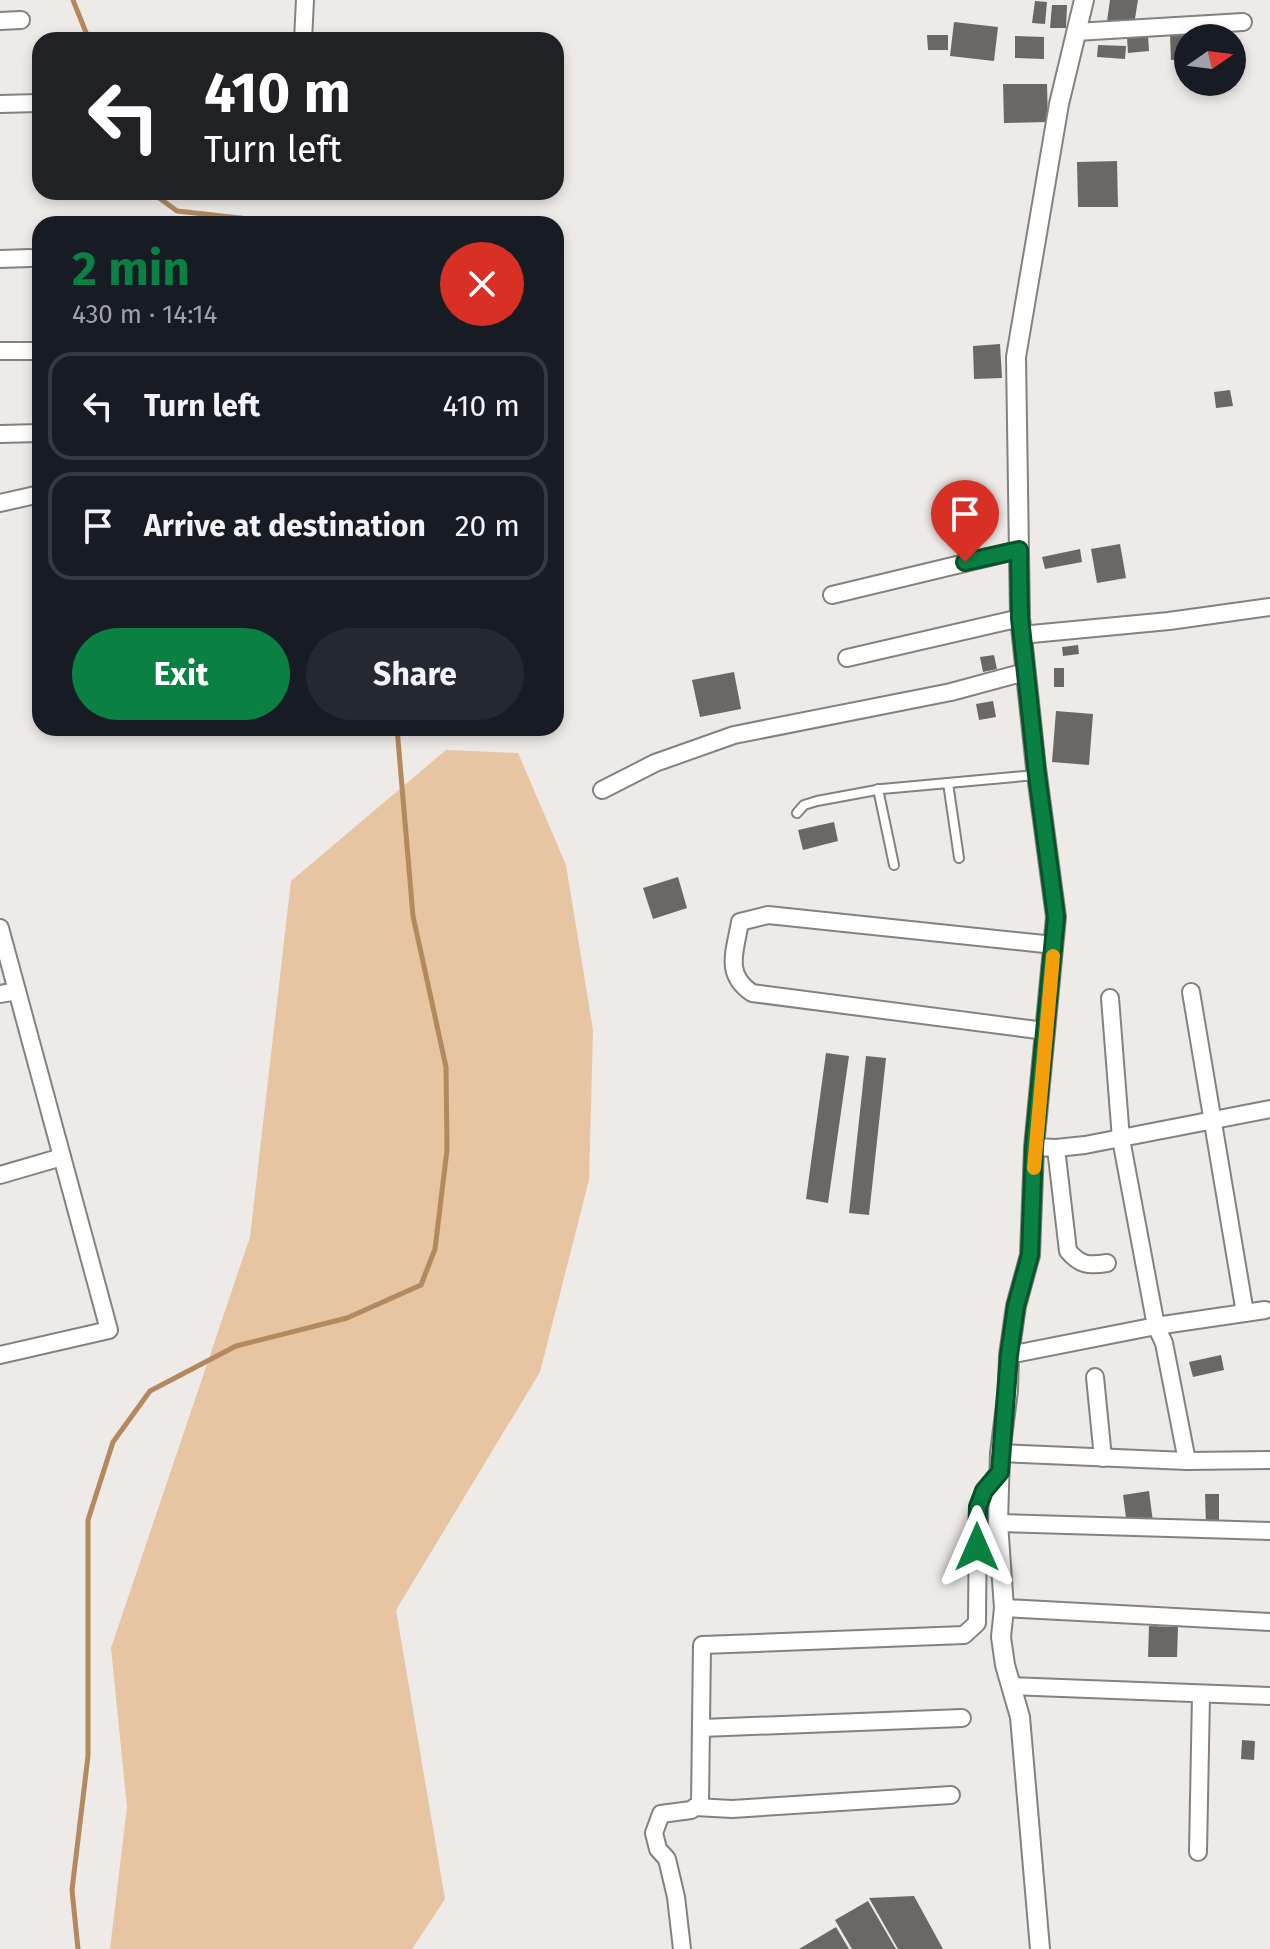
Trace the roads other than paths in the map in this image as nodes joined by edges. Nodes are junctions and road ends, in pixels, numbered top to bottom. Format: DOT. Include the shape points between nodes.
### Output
graph roads {
  1 [pos="305,0"];
  2 [pos="1084,0"];
  3 [pos="21,20"];
  4 [pos="0,21"];
  5 [pos="1243,22"];
  6 [pos="303,32"];
  7 [pos="1076,32"];
  8 [pos="32,103"];
  9 [pos="0,104"];
  10 [pos="30,258"];
  11 [pos="0,259"];
  12 [pos="0,351"];
  13 [pos="32,351"];
  14 [pos="32,433"];
  15 [pos="0,434"];
  16 [pos="32,496"];
  17 [pos="0,503"];
  18 [pos="1019,550"];
  19 [pos="832,595"];
  20 [pos="1270,607"];
  21 [pos="1020,626"];
  22 [pos="847,658"];
  23 [pos="1025,672"];
  24 [pos="1037,775"];
  25 [pos="948,783"];
  26 [pos="878,789"];
  27 [pos="602,790"];
  28 [pos="797,813"];
  29 [pos="959,858"];
  30 [pos="894,865"];
  31 [pos="0,928"];
  32 [pos="1054,945"];
  33 [pos="17,991"];
  34 [pos="1191,992"];
  35 [pos="0,994"];
  36 [pos="1110,998"];
  37 [pos="1045,1031"];
  38 [pos="1270,1109"];
  39 [pos="1212,1120"];
  40 [pos="1121,1139"];
  41 [pos="1034,1147"];
  42 [pos="1056,1148"];
  43 [pos="62,1157"];
  44 [pos="0,1175"];
  45 [pos="1107,1263"];
  46 [pos="1265,1310"];
  47 [pos="1245,1313"];
  48 [pos="1156,1326"];
  49 [pos="0,1355"];
  50 [pos="1009,1355"];
  51 [pos="1095,1377"];
  52 [pos="1000,1453"];
  53 [pos="1103,1458"];
  54 [pos="1270,1460"];
  55 [pos="1187,1461"];
  56 [pos="1000,1472"];
  57 [pos="998,1523"];
  58 [pos="1270,1531"];
  59 [pos="1004,1608"];
  60 [pos="1270,1622"];
  61 [pos="1012,1686"];
  62 [pos="1201,1695"];
  63 [pos="1270,1696"];
  64 [pos="962,1718"];
  65 [pos="702,1728"];
  66 [pos="951,1795"];
  67 [pos="695,1807"];
  68 [pos="1198,1852"];
  69 [pos="682,1949"];
  70 [pos="1040,1949"];
  1 -- 6 [label="street"];
  2 -- 7 [label="street"];
  3 -- 4 [label="street"];
  5 -- 7 [label="street"];
  7 -- 18 [label="street" via="1016,357"];
  8 -- 9 [label="street"];
  10 -- 11 [label="street"];
  12 -- 13 [label="street"];
  14 -- 15 [label="street"];
  16 -- 17 [label="street"];
  18 -- 19 [label="street"];
  18 -- 21 [label="street"];
  20 -- 21 [label="street" via="1169,621"];
  21 -- 22 [label="street"];
  21 -- 23 [label="street"];
  23 -- 24 [label="street"];
  23 -- 27 [label="street" via="734,735 655,763"];
  24 -- 25 [label="lane"];
  24 -- 32 [label="street" via="1056,917"];
  25 -- 26 [label="lane"];
  25 -- 29 [label="lane"];
  26 -- 28 [label="lane" via="817,801"];
  26 -- 30 [label="lane"];
  31 -- 33 [label="street"];
  32 -- 37 [label="street"];
  32 -- 37 [label="street" via="768,915 740,922 733,967 738,983 752,993"];
  33 -- 35 [label="street"];
  33 -- 43 [label="street"];
  34 -- 39 [label="street"];
  36 -- 40 [label="street"];
  37 -- 41 [label="street"];
  38 -- 39 [label="street"];
  39 -- 40 [label="street"];
  39 -- 47 [label="street"];
  40 -- 42 [label="street"];
  40 -- 48 [label="street"];
  41 -- 42 [label="street"];
  41 -- 50 [label="street" via="1030,1255"];
  42 -- 45 [label="street" via="1068,1251 1079,1263"];
  43 -- 44 [label="street"];
  43 -- 49 [label="street" via="109,1330"];
  46 -- 47 [label="street"];
  47 -- 48 [label="street"];
  48 -- 50 [label="street"];
  48 -- 55 [label="street"];
  50 -- 52 [label="street"];
  51 -- 53 [label="street"];
  52 -- 53 [label="street"];
  52 -- 56 [label="street"];
  53 -- 55 [label="street"];
  54 -- 55 [label="street"];
  56 -- 57 [label="street"];
  56 -- 65 [label="street" via="978,1507 977,1623 971,1631 702,1645"];
  57 -- 58 [label="street"];
  57 -- 59 [label="street"];
  59 -- 60 [label="street"];
  59 -- 61 [label="street" via="1001,1637"];
  61 -- 62 [label="street"];
  61 -- 70 [label="street" via="1020,1717"];
  62 -- 63 [label="street"];
  62 -- 68 [label="street"];
  64 -- 65 [label="street"];
  65 -- 67 [label="street" via="700,1804"];
  66 -- 67 [label="street"];
  67 -- 69 [label="street" via="661,1814 654,1833 667,1859"];
}
